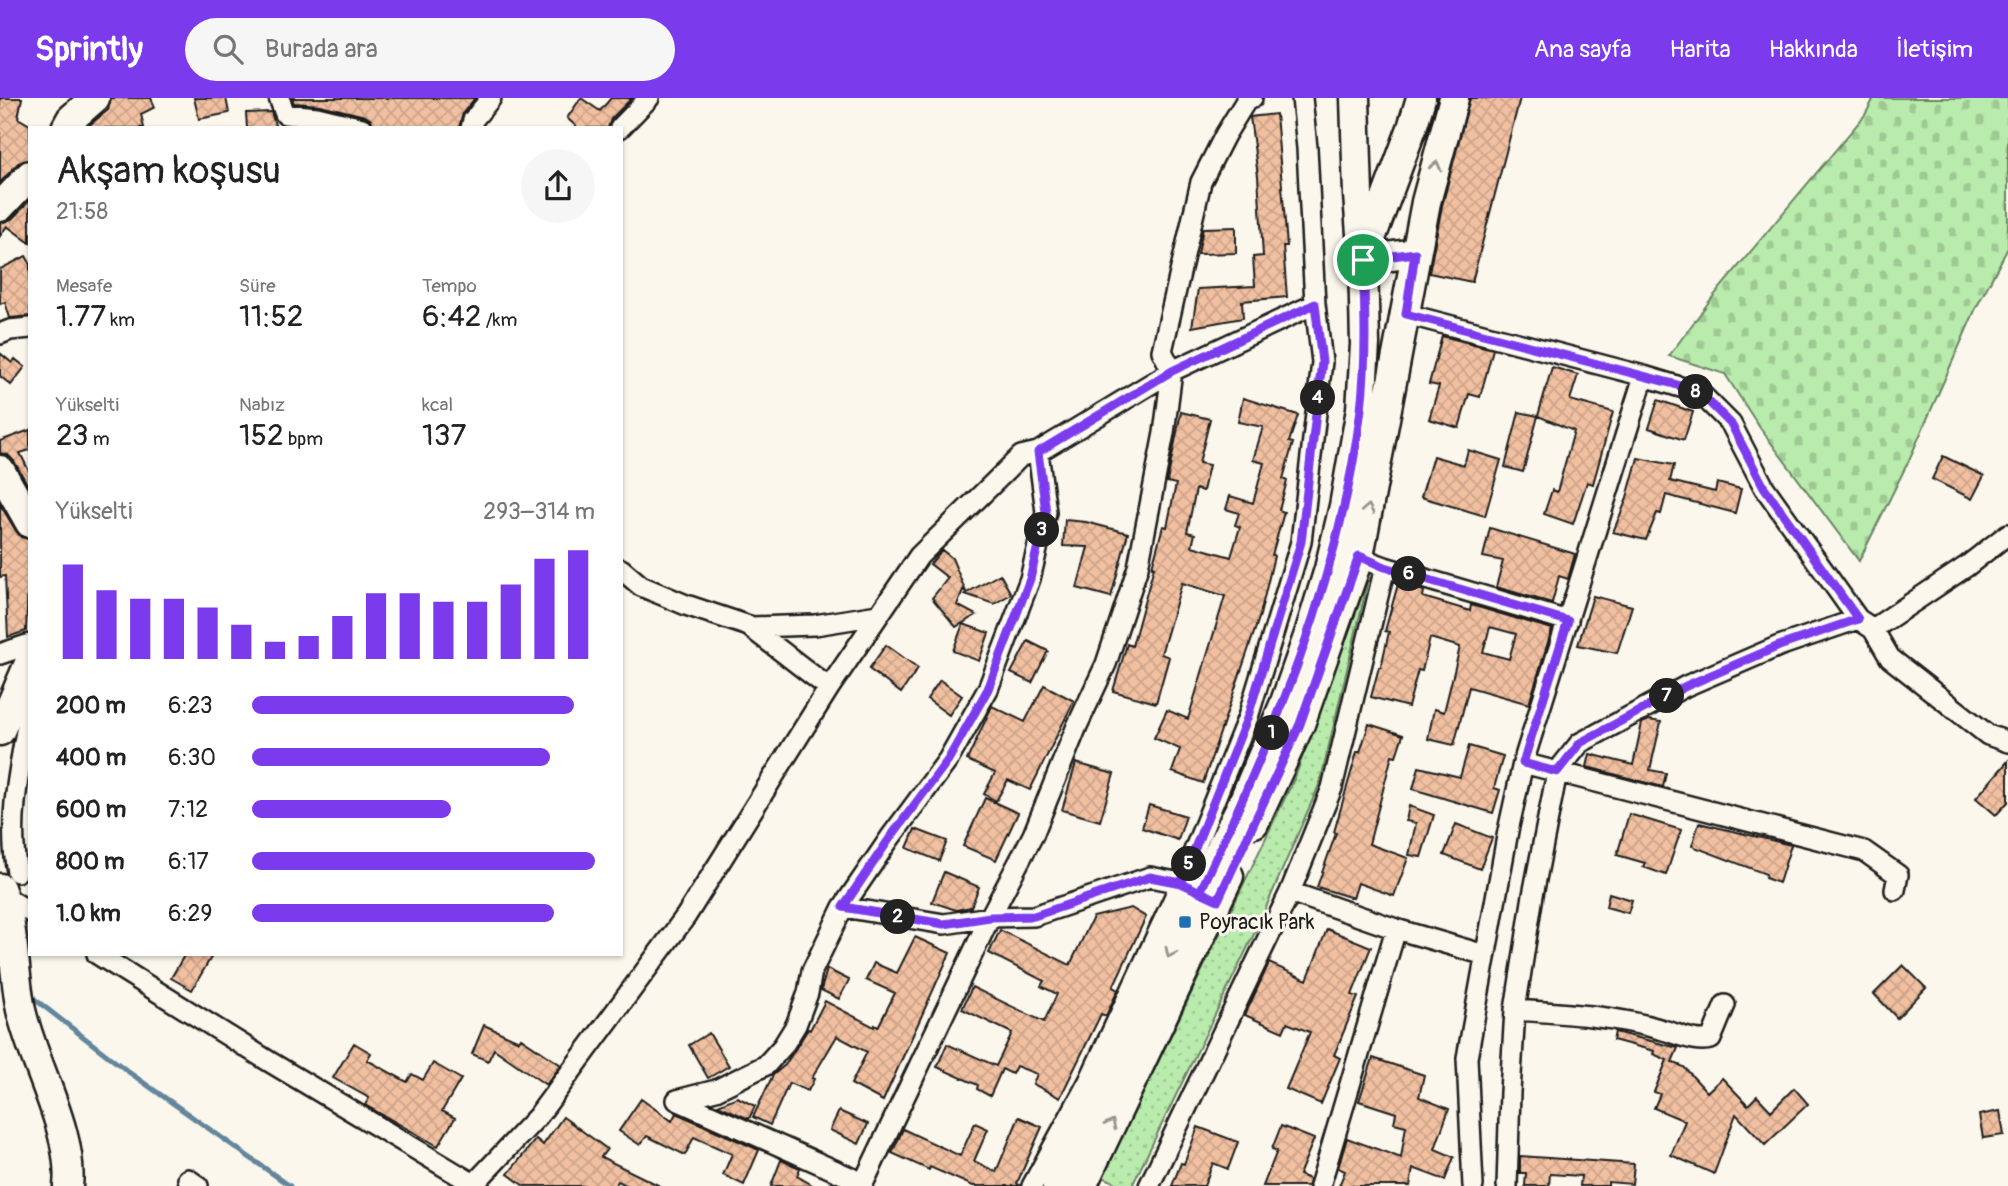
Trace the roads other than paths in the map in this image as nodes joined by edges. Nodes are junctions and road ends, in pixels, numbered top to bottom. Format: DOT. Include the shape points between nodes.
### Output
graph roads {
  1 [pos="95,98"];
  2 [pos="279,98"];
  3 [pos="492,98"];
  4 [pos="649,98"];
  5 [pos="1252,98"];
  6 [pos="1302,98"];
  7 [pos="1355,98"];
  8 [pos="1421,98"];
  9 [pos="1454,98"];
  10 [pos="67,126"];
  11 [pos="354,126"];
  12 [pos="472,126"];
  13 [pos="622,126"];
  14 [pos="28,177"];
  15 [pos="1390,187"];
  16 [pos="1358,195"];
  17 [pos="1426,202"];
  18 [pos="0,207"];
  19 [pos="1415,253"];
  20 [pos="1363,260"];
  21 [pos="1315,304"];
  22 [pos="1406,314"];
  23 [pos="28,328"];
  24 [pos="0,334"];
  25 [pos="1172,371"];
  26 [pos="1644,376"];
  27 [pos="1038,452"];
  28 [pos="0,470"];
  29 [pos="28,519"];
  30 [pos="2008,534"];
  31 [pos="1346,553"];
  32 [pos="1385,567"];
  33 [pos="623,571"];
  34 [pos="878,615"];
  35 [pos="1568,621"];
  36 [pos="1865,624"];
  37 [pos="750,626"];
  38 [pos="28,645"];
  39 [pos="0,654"];
  40 [pos="28,666"];
  41 [pos="829,688"];
  42 [pos="28,721"];
  43 [pos="0,731"];
  44 [pos="2008,742"];
  45 [pos="1523,763"];
  46 [pos="1557,772"];
  47 [pos="6,885"];
  48 [pos="1895,890"];
  49 [pos="1200,892"];
  50 [pos="1290,892"];
  51 [pos="843,907"];
  52 [pos="28,910"];
  53 [pos="990,917"];
  54 [pos="1396,929"];
  55 [pos="1485,955"];
  56 [pos="100,956"];
  57 [pos="1725,1005"];
  58 [pos="1516,1010"];
  59 [pos="862,1184"];
  60 [pos="475,1185"];
  61 [pos="68,1186"];
  62 [pos="1032,1186"];
  63 [pos="1057,1186"];
  64 [pos="1082,1186"];
  65 [pos="1149,1186"];
  66 [pos="1320,1186"];
  67 [pos="1474,1186"];
  68 [pos="1507,1186"];
  1 -- 10 [label="main road"];
  2 -- 11 [label="street" via="285,114"];
  3 -- 12 [label="street"];
  4 -- 13 [label="street"];
  5 -- 25 [label="street" via="1225,135 1201,182 1162,352"];
  6 -- 21 [label="street"];
  7 -- 16 [label="main road"];
  8 -- 15 [label="main road"];
  17 -- 9 [label="main road, one-way"];
  14 -- 18 [label="main road"];
  15 -- 16 [label="main road"];
  15 -- 17 [label="main road"];
  15 -- 20 [label="main road"];
  16 -- 20 [label="main road"];
  17 -- 19 [label="main road"];
  19 -- 20 [label="main road"];
  19 -- 22 [label="main road"];
  20 -- 31 [label="main road" via="1366,344 1361,409 1344,506"];
  21 -- 25 [label="street"];
  21 -- 49 [label="street" via="1322,362 1301,542"];
  22 -- 26 [label="street"];
  31 -- 22 [label="main road, one-way"];
  23 -- 24 [label="street"];
  25 -- 27 [label="street"];
  25 -- 53 [label="street" via="1138,567 1106,664 1033,835"];
  26 -- 35 [label="street"];
  26 -- 36 [label="street" via="1700,393 1731,424 1764,487"];
  27 -- 34 [label="street" via="1021,456 919,556"];
  27 -- 51 [label="street" via="1046,512 1030,579 988,689 948,760"];
  28 -- 29 [label="main road"];
  30 -- 36 [label="street" via="1967,566"];
  31 -- 32 [label="street"];
  31 -- 49 [label="main road" via="1300,724"];
  32 -- 35 [label="street"];
  32 -- 50 [label="street" via="1332,788"];
  33 -- 37 [label="street" via="641,586"];
  34 -- 37 [label="street" via="815,625"];
  34 -- 41 [label="street"];
  35 -- 45 [label="street"];
  36 -- 44 [label="street" via="1889,658 1988,734"];
  36 -- 46 [label="street" via="1779,646 1686,686 1580,743"];
  37 -- 41 [label="street"];
  38 -- 39 [label="street"];
  40 -- 43 [label="main road"];
  41 -- 60 [label="street" via="687,916 538,1116"];
  42 -- 47 [label="street"];
  45 -- 46 [label="street"];
  45 -- 55 [label="street"];
  46 -- 48 [label="street" via="1864,851 1898,875"];
  46 -- 58 [label="street"];
  47 -- 52 [label="street"];
  47 -- 61 [label="main road" via="22,1011 61,1133 70,1171"];
  49 -- 53 [label="street" via="1150,877 1034,916"];
  49 -- 62 [label="street"];
  49 -- 63 [label="main road, one-way"];
  64 -- 49 [label="main road, one-way"];
  50 -- 54 [label="street"];
  50 -- 65 [label="street"];
  51 -- 53 [label="street" via="944,924"];
  51 -- 59 [label="street" via="812,971 796,1025 783,1046 766,1065 716,1090 677,1100"];
  53 -- 59 [label="street"];
  54 -- 55 [label="street"];
  54 -- 66 [label="street"];
  55 -- 67 [label="street" via="1467,1058"];
  56 -- 60 [label="street"];
  57 -- 58 [label="street" via="1711,1039 1702,1041 1654,1027"];
  58 -- 68 [label="street"];
}
